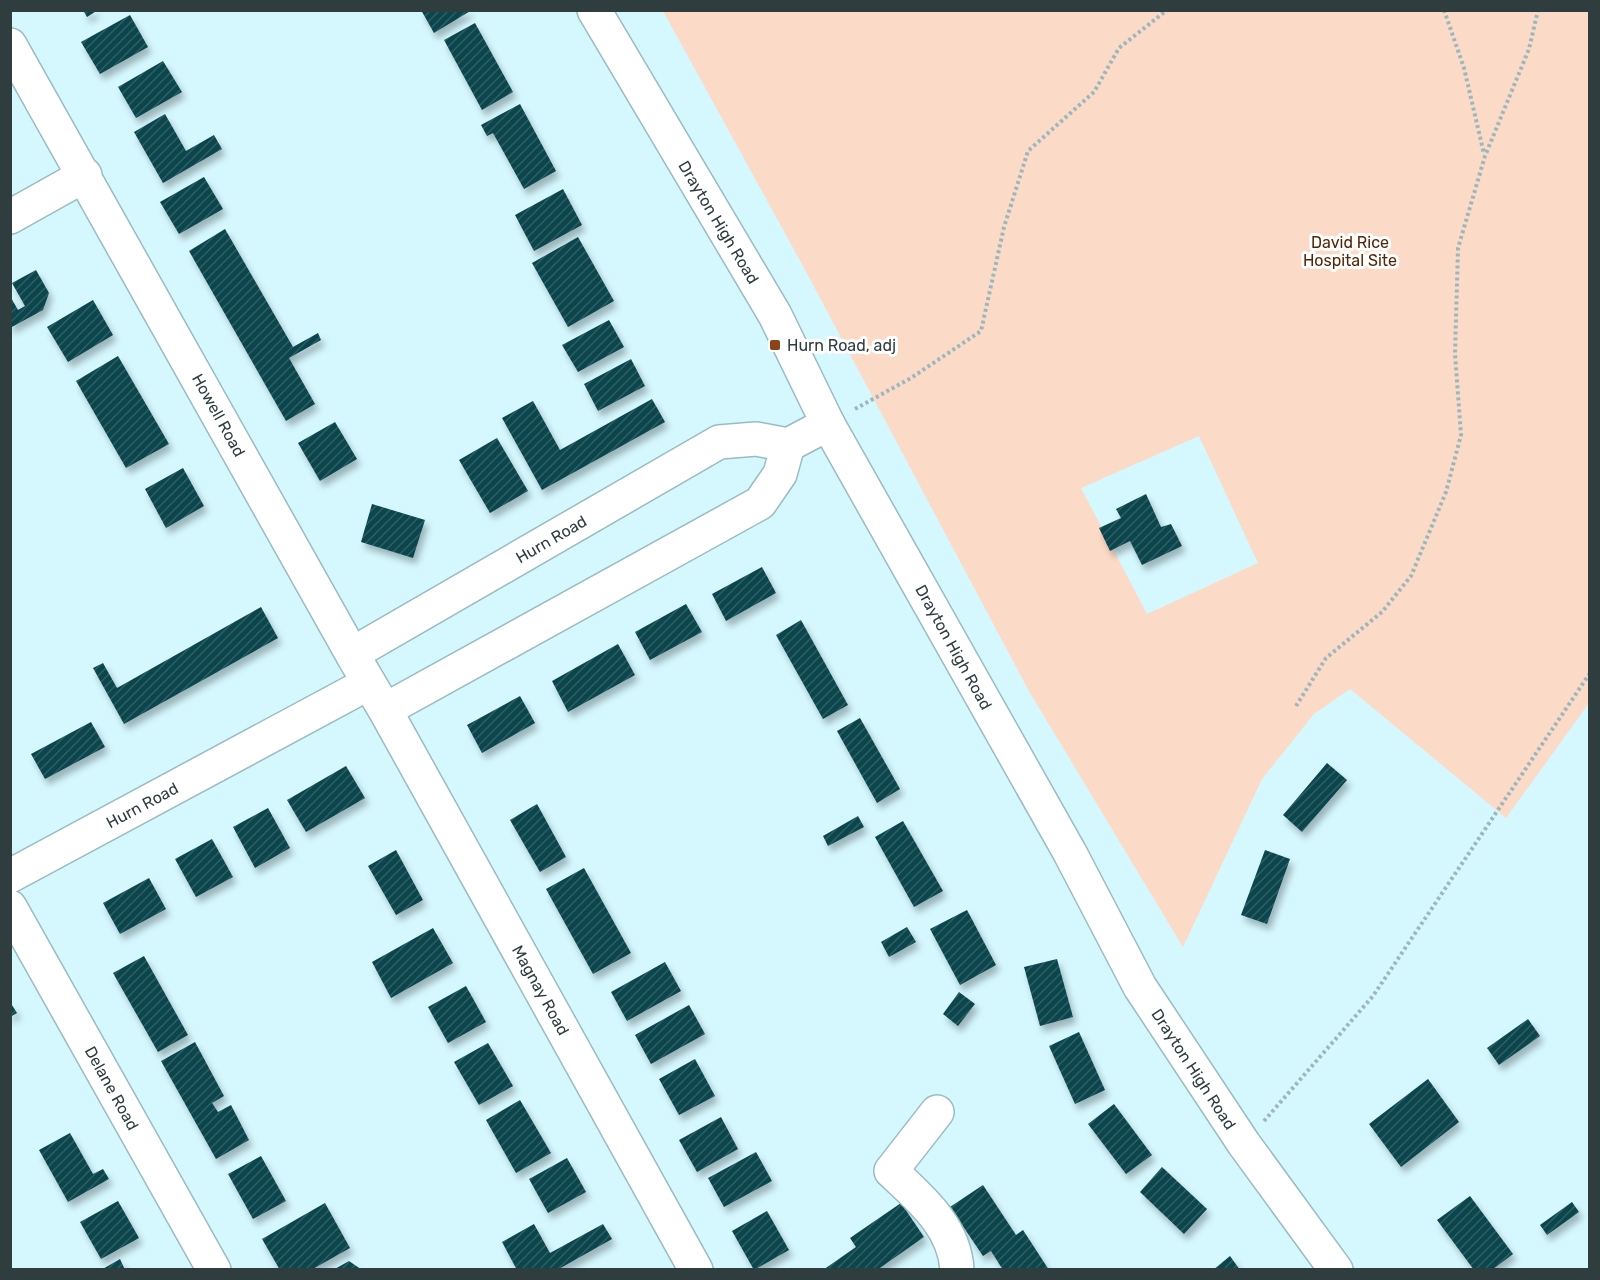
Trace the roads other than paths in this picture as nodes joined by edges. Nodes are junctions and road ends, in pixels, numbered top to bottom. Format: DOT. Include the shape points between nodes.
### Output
graph roads {
  1 [pos="594,10"];
  2 [pos="10,45"];
  3 [pos="85,176"];
  4 [pos="10,217"];
  5 [pos="828,424"];
  6 [pos="788,445"];
  7 [pos="352,654"];
  8 [pos="377,697"];
  9 [pos="10,876"];
  10 [pos="10,907"];
  11 [pos="937,1112"];
  12 [pos="214,1269"];
  13 [pos="696,1269"];
  14 [pos="957,1269"];
  15 [pos="1336,1269"];
  1 -- 5 [label="street, Drayton High Road" via="775,315"];
  2 -- 3 [label="street, Howell Road"];
  3 -- 4 [label="street"];
  3 -- 7 [label="street, Howell Road"];
  5 -- 6 [label="street"];
  5 -- 15 [label="street, Drayton High Road" via="1070,853 1140,987 1244,1144"];
  6 -- 7 [label="street, Hurn Road" via="756,439 719,442"];
  6 -- 8 [label="street, Hurn Road" via="780,474 760,504"];
  7 -- 8 [label="street"];
  8 -- 9 [label="street, Hurn Road"];
  8 -- 13 [label="street, Magnay Road"];
  10 -- 12 [label="street, Delane Road"];
  11 -- 14 [label="street" via="891,1171 947,1231 957,1257"];
}
